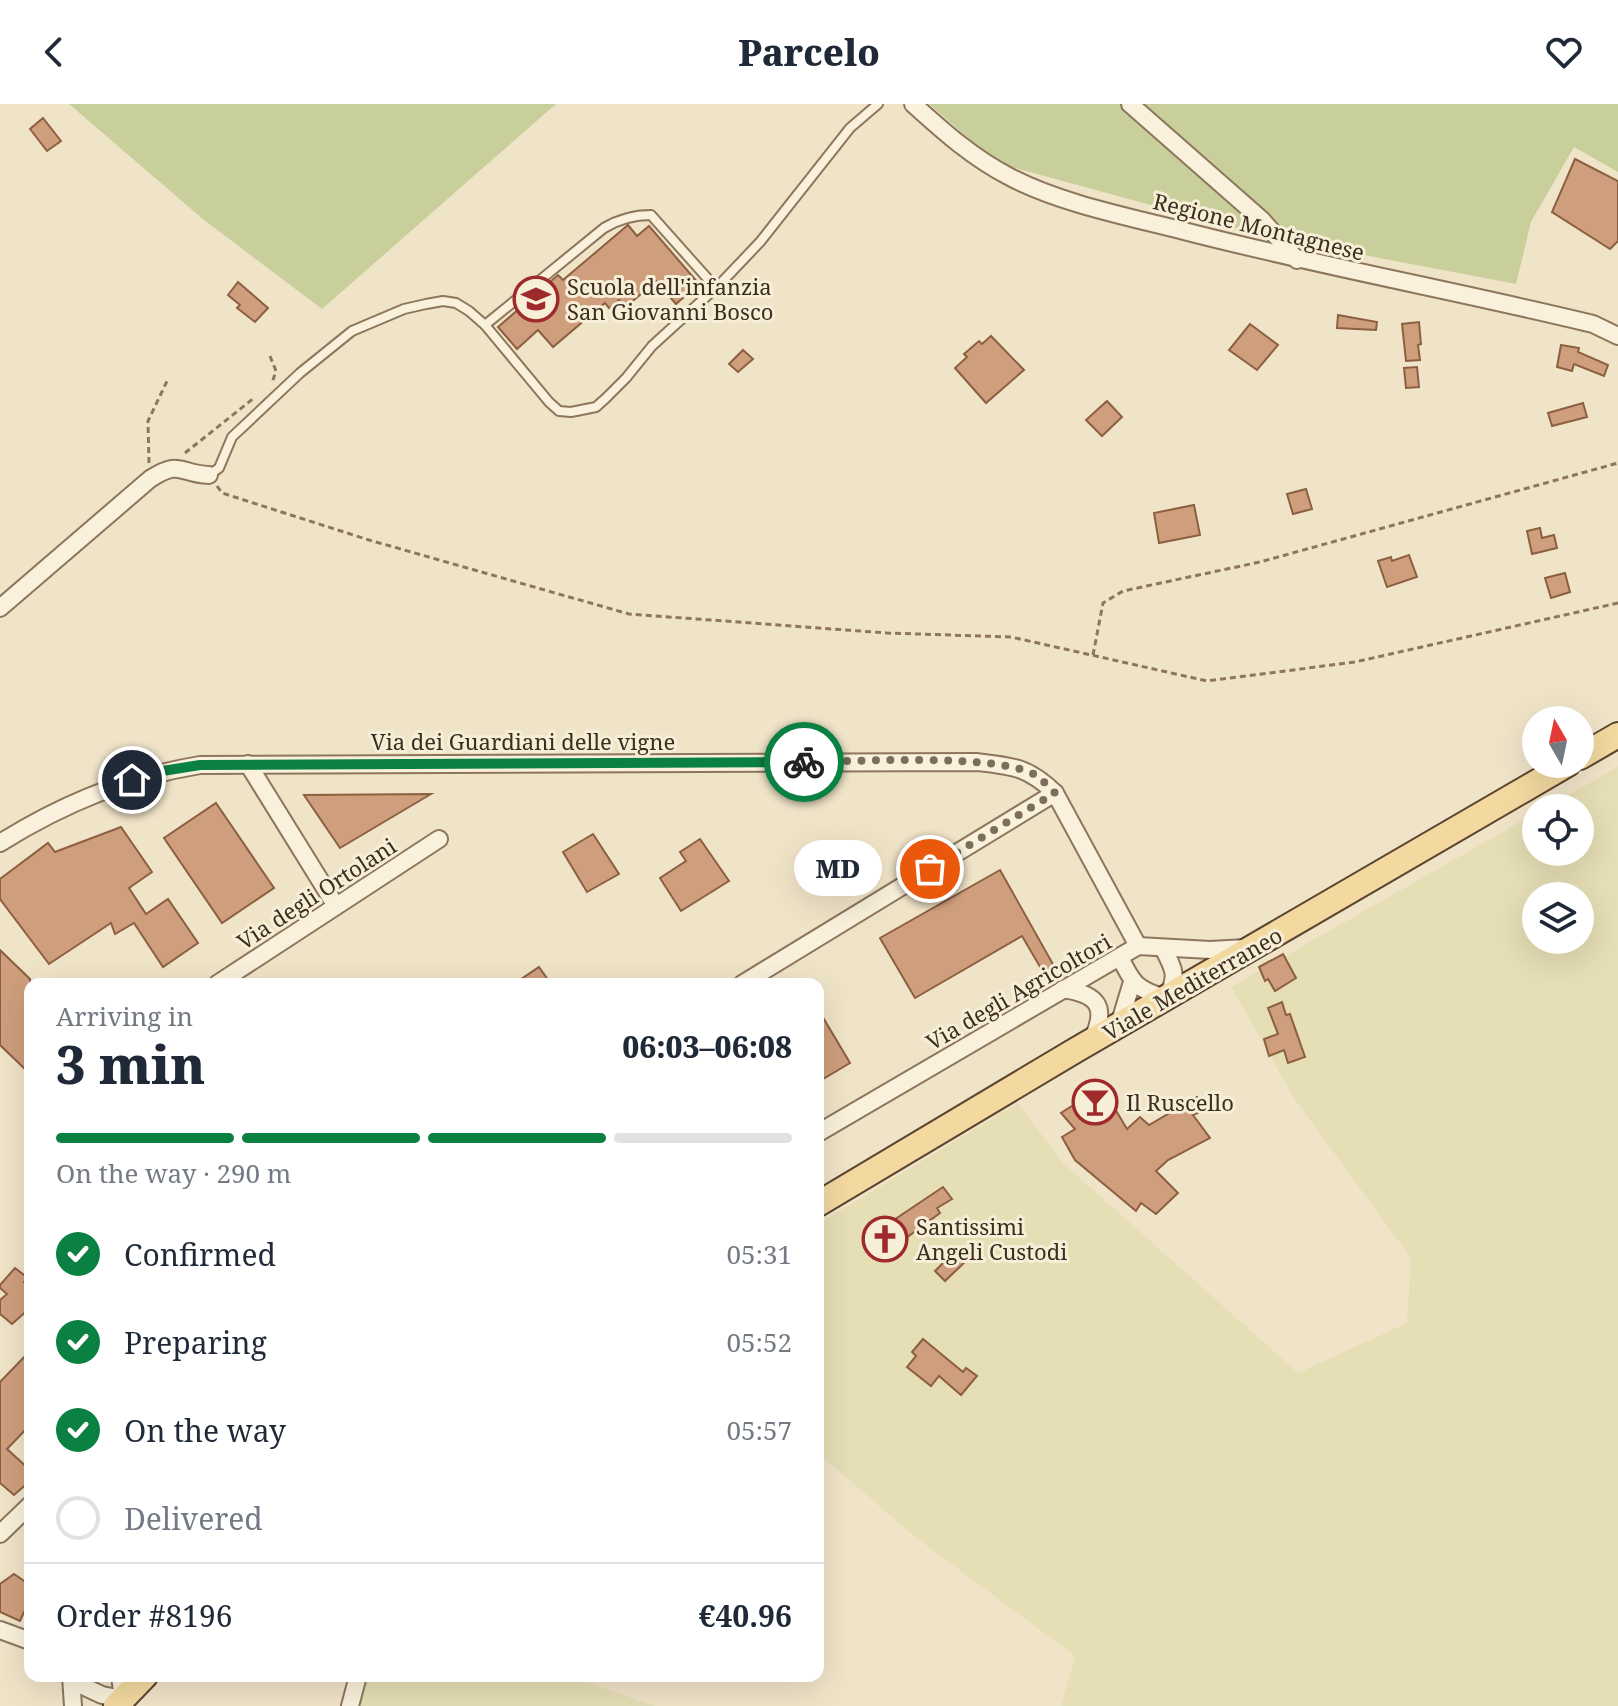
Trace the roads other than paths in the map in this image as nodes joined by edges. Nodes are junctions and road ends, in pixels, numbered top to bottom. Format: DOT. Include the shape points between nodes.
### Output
graph roads {
  1 [pos="878,104"];
  2 [pos="913,104"];
  3 [pos="1130,104"];
  4 [pos="1297,260"];
  5 [pos="716,288"];
  6 [pos="485,325"];
  7 [pos="1618,336"];
  8 [pos="209,475"];
  9 [pos="0,608"];
  10 [pos="1618,735"];
  11 [pos="1594,749"];
  12 [pos="248,764"];
  13 [pos="1544,778"];
  14 [pos="1055,793"];
  15 [pos="439,839"];
  16 [pos="0,843"];
  17 [pos="336,906"];
  18 [pos="1138,946"];
  19 [pos="1255,947"];
  20 [pos="1163,948"];
  21 [pos="1120,957"];
  22 [pos="226,978"];
  23 [pos="752,978"];
  24 [pos="1132,982"];
  25 [pos="1063,989"];
  26 [pos="1166,998"];
  27 [pos="1119,1025"];
  28 [pos="1092,1040"];
  29 [pos="824,1129"];
  30 [pos="824,1200"];
  31 [pos="24,1511"];
  32 [pos="0,1534"];
  33 [pos="0,1630"];
  34 [pos="24,1639"];
  35 [pos="71,1682"];
  36 [pos="77,1682"];
  37 [pos="136,1682"];
  38 [pos="356,1682"];
  39 [pos="119,1694"];
  40 [pos="73,1706"];
  41 [pos="350,1706"];
  1 -- 5 [label="lane" via="850,128 760,242"];
  2 -- 4 [label="street, Regione Montagnese" via="969,153 1013,179 1091,207"];
  3 -- 4 [label="street" via="1262,220"];
  4 -- 7 [label="street, Regione Montagnese" via="1518,306 1593,324"];
  5 -- 6 [label="lane" via="651,215 637,215 604,228"];
  5 -- 6 [label="lane" via="652,346 606,398 584,411 559,411"];
  6 -- 8 [label="lane" via="456,303 443,301 404,309 352,331 232,437 219,468"];
  8 -- 9 [label="street" via="166,468"];
  10 -- 11 [label="main road"];
  12 -- 14 [label="street, Via dei Guardiani delle vigne" via="977,762 1037,776"];
  12 -- 16 [label="street, Via dei Guardiani delle vigne" via="156,772 85,797"];
  12 -- 17 [label="street"];
  13 -- 19 [label="main road, Viale Mediterraneo"];
  14 -- 18 [label="street"];
  14 -- 23 [label="street"];
  15 -- 17 [label="street, Via degli Ortolani"];
  17 -- 22 [label="street, Via degli Ortolani"];
  18 -- 20 [label="street, Via degli Agricoltori"];
  18 -- 21 [label="street, Via degli Agricoltori"];
  19 -- 20 [label="street, Via degli Agricoltori"];
  19 -- 26 [label="main road, Viale Mediterraneo"];
  20 -- 26 [label="street" via="1174,968 1175,984"];
  21 -- 24 [label="street"];
  21 -- 25 [label="street, Via degli Agricoltori"];
  24 -- 26 [label="street"];
  24 -- 27 [label="street"];
  25 -- 28 [label="street" via="1083,992 1095,1001 1101,1023"];
  25 -- 29 [label="street, Via degli Agricoltori"];
  26 -- 27 [label="main road, Viale Mediterraneo"];
  27 -- 28 [label="main road, Viale Mediterraneo"];
  28 -- 30 [label="main road, Viale Mediterraneo"];
  31 -- 32 [label="street"];
  33 -- 34 [label="street"];
  35 -- 40 [label="street"];
  36 -- 39 [label="street" via="102,1695"];
  37 -- 39 [label="main road"];
  38 -- 41 [label="street"];
}
